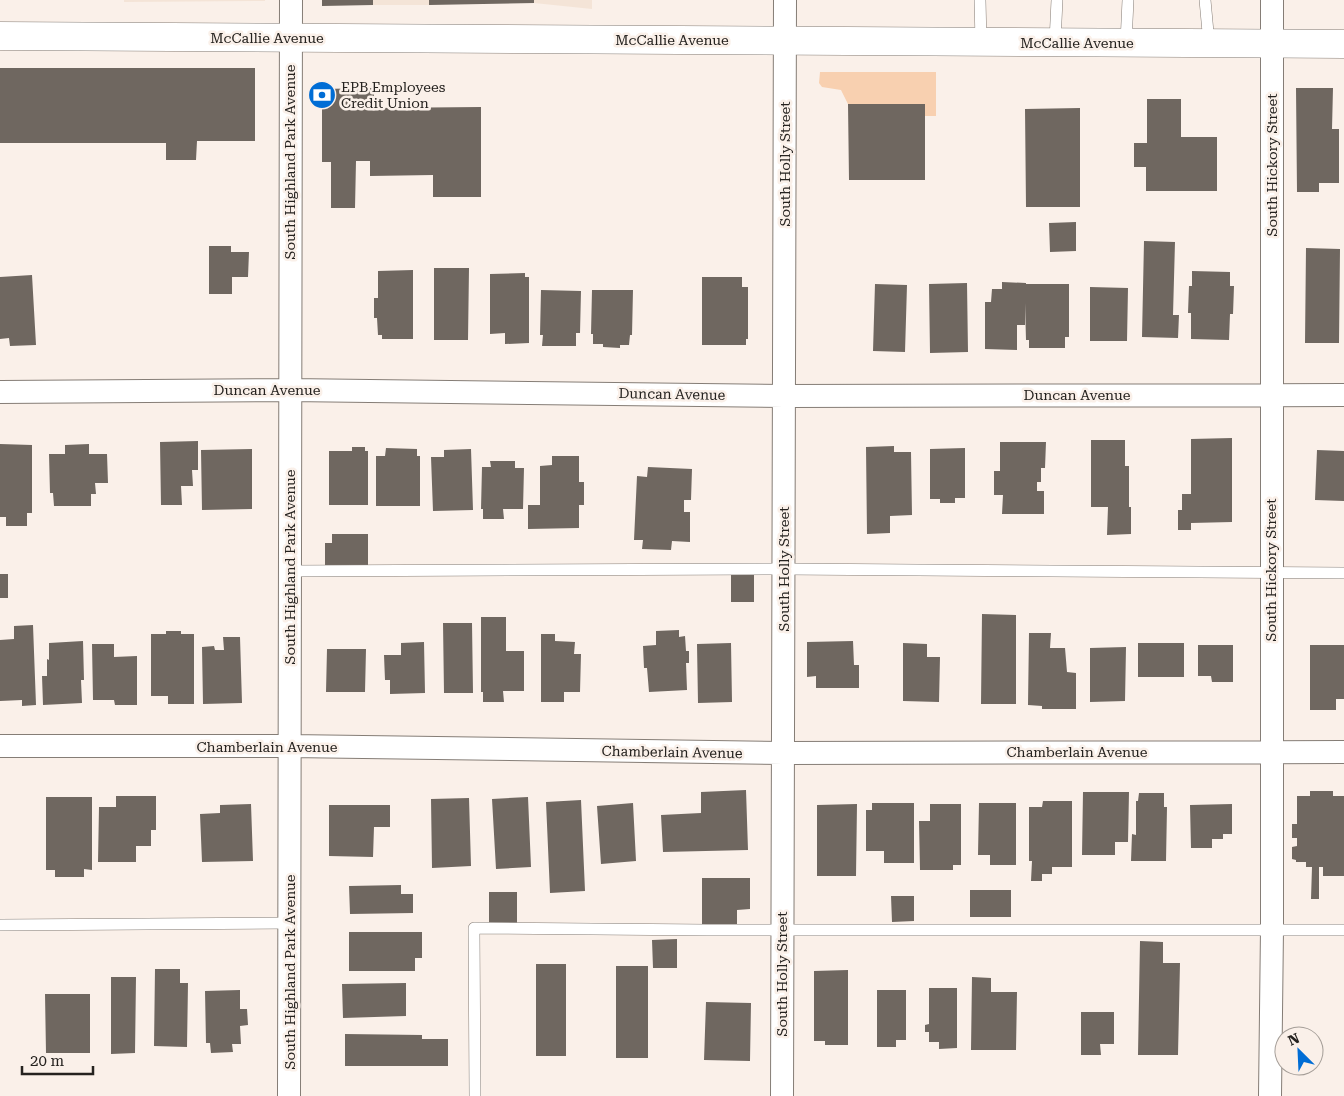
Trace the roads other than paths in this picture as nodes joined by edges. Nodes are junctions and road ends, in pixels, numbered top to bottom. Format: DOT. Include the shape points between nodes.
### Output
graph roads {
  1 [pos="291,0"];
  2 [pos="785,0"];
  3 [pos="980,0"];
  4 [pos="1057,0"];
  5 [pos="1128,0"];
  6 [pos="1205,0"];
  7 [pos="1272,0"];
  8 [pos="0,36"];
  9 [pos="291,38"];
  10 [pos="785,41"];
  11 [pos="980,42"];
  12 [pos="1054,42"];
  13 [pos="1126,43"];
  14 [pos="1209,43"];
  15 [pos="1272,44"];
  16 [pos="1344,44"];
  17 [pos="290,390"];
  18 [pos="0,392"];
  19 [pos="1271,395"];
  20 [pos="1344,395"];
  21 [pos="784,396"];
  22 [pos="784,569"];
  23 [pos="290,571"];
  24 [pos="1271,573"];
  25 [pos="1344,573"];
  26 [pos="0,746"];
  27 [pos="290,746"];
  28 [pos="1271,751"];
  29 [pos="1344,752"];
  30 [pos="783,753"];
  31 [pos="290,923"];
  32 [pos="0,926"];
  33 [pos="781,929"];
  34 [pos="1272,929"];
  35 [pos="1344,930"];
  36 [pos="289,1096"];
  37 [pos="475,1096"];
  38 [pos="782,1096"];
  39 [pos="1270,1096"];
  1 -- 9 [label="street, South Highland Park Avenue"];
  2 -- 10 [label="street, South Holly Street"];
  3 -- 11 [label="lane"];
  4 -- 12 [label="lane"];
  5 -- 13 [label="lane"];
  6 -- 14 [label="lane"];
  7 -- 15 [label="street, South Hickory Street"];
  8 -- 9 [label="main road, McCallie Avenue"];
  9 -- 10 [label="main road, McCallie Avenue"];
  9 -- 17 [label="street, South Highland Park Avenue"];
  10 -- 11 [label="main road, McCallie Avenue"];
  10 -- 21 [label="street, South Holly Street"];
  11 -- 12 [label="main road, McCallie Avenue"];
  12 -- 13 [label="main road, McCallie Avenue"];
  13 -- 14 [label="main road, McCallie Avenue"];
  14 -- 15 [label="main road, McCallie Avenue"];
  15 -- 16 [label="main road, McCallie Avenue"];
  15 -- 19 [label="street, South Hickory Street"];
  17 -- 18 [label="street, Duncan Avenue"];
  17 -- 21 [label="street, Duncan Avenue"];
  17 -- 23 [label="street, South Highland Park Avenue"];
  19 -- 20 [label="street, Duncan Avenue"];
  19 -- 21 [label="street, Duncan Avenue"];
  19 -- 24 [label="street, South Hickory Street"];
  21 -- 22 [label="street, South Holly Street"];
  22 -- 23 [label="lane"];
  22 -- 24 [label="lane"];
  22 -- 30 [label="street, South Holly Street"];
  23 -- 27 [label="street, South Highland Park Avenue"];
  24 -- 25 [label="lane"];
  24 -- 28 [label="street, South Hickory Street"];
  26 -- 27 [label="street, Chamberlain Avenue"];
  27 -- 30 [label="street, Chamberlain Avenue"];
  27 -- 31 [label="street, South Highland Park Avenue"];
  28 -- 29 [label="street, Chamberlain Avenue"];
  28 -- 30 [label="street, Chamberlain Avenue"];
  28 -- 34 [label="street, South Hickory Street"];
  30 -- 33 [label="street, South Holly Street"];
  31 -- 32 [label="lane"];
  31 -- 36 [label="street, South Highland Park Avenue"];
  33 -- 34 [label="lane"];
  33 -- 37 [label="lane" via="474,928"];
  33 -- 38 [label="street, South Holly Street"];
  34 -- 35 [label="lane"];
  34 -- 39 [label="street, South Hickory Street"];
}
